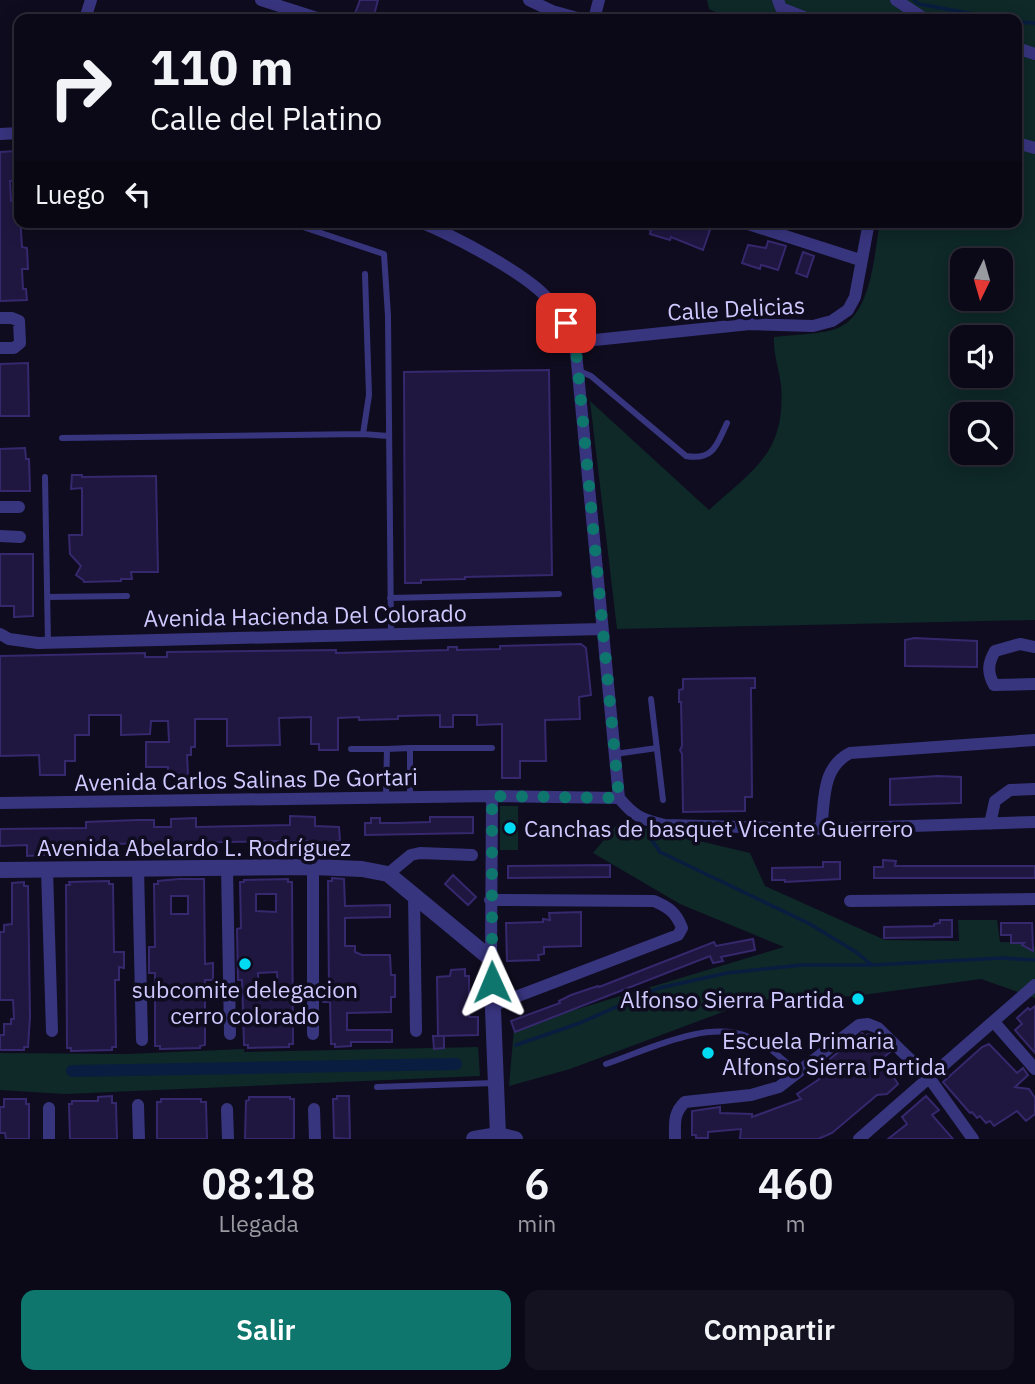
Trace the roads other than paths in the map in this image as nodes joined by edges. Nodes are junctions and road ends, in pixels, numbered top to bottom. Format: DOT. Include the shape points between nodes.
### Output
graph roads {
  1 [pos="261,0"];
  2 [pos="529,0"];
  3 [pos="778,0"];
  4 [pos="897,0"];
  5 [pos="304,14"];
  6 [pos="549,14"];
  7 [pos="796,14"];
  8 [pos="918,14"];
  9 [pos="306,228"];
  10 [pos="435,228"];
  11 [pos="761,228"];
  12 [pos="868,228"];
  13 [pos="860,260"];
  14 [pos="365,274"];
  15 [pos="0,318"];
  16 [pos="575,342"];
  17 [pos="0,348"];
  18 [pos="578,370"];
  19 [pos="727,423"];
  20 [pos="363,434"];
  21 [pos="388,436"];
  22 [pos="62,438"];
  23 [pos="45,477"];
  24 [pos="0,507"];
  25 [pos="19,507"];
  26 [pos="0,536"];
  27 [pos="20,537"];
  28 [pos="559,594"];
  29 [pos="127,596"];
  30 [pos="47,597"];
  31 [pos="390,598"];
  32 [pos="602,629"];
  33 [pos="391,634"];
  34 [pos="5,637"];
  35 [pos="48,643"];
  36 [pos="1035,648"];
  37 [pos="1035,684"];
  38 [pos="651,699"];
  39 [pos="1035,740"];
  40 [pos="410,748"];
  41 [pos="492,748"];
  42 [pos="657,748"];
  43 [pos="351,749"];
  44 [pos="387,749"];
  45 [pos="615,754"];
  46 [pos="1035,789"];
  47 [pos="492,796"];
  48 [pos="386,797"];
  49 [pos="410,797"];
  50 [pos="619,798"];
  51 [pos="663,800"];
  52 [pos="0,803"];
  53 [pos="1035,822"];
  54 [pos="990,824"];
  55 [pos="821,828"];
  56 [pos="472,855"];
  57 [pos="227,867"];
  58 [pos="313,867"];
  59 [pos="138,869"];
  60 [pos="0,870"];
  61 [pos="47,870"];
  62 [pos="388,874"];
  63 [pos="414,894"];
  64 [pos="490,900"];
  65 [pos="1035,900"];
  66 [pos="850,901"];
  67 [pos="491,959"];
  68 [pos="1035,985"];
  69 [pos="492,1006"];
  70 [pos="994,1022"];
  71 [pos="52,1031"];
  72 [pos="416,1031"];
  73 [pos="230,1034"];
  74 [pos="313,1034"];
  75 [pos="142,1040"];
  76 [pos="606,1064"];
  77 [pos="1035,1069"];
  78 [pos="797,1073"];
  79 [pos="930,1079"];
  80 [pos="496,1083"];
  81 [pos="377,1087"];
  82 [pos="138,1105"];
  83 [pos="49,1108"];
  84 [pos="227,1109"];
  85 [pos="314,1109"];
  86 [pos="498,1135"];
  87 [pos="49,1139"];
  88 [pos="139,1139"];
  89 [pos="228,1139"];
  90 [pos="315,1139"];
  91 [pos="474,1139"];
  92 [pos="515,1139"];
  93 [pos="675,1139"];
  94 [pos="859,1139"];
  95 [pos="972,1139"];
  1 -- 5 [label="street"];
  2 -- 6 [label="street"];
  3 -- 7 [label="street" via="781,8"];
  4 -- 8 [label="street"];
  9 -- 21 [label="lane" via="384,254"];
  10 -- 16 [label="street" via="516,274 548,298"];
  11 -- 13 [label="street"];
  12 -- 13 [label="street, Calle Delicias"];
  13 -- 16 [label="street, Calle Delicias" via="855,297 848,310 832,321 813,326 750,324"];
  14 -- 20 [label="lane" via="369,395"];
  15 -- 17 [label="street" via="19,321 21,332 20,343"];
  16 -- 18 [label="street"];
  18 -- 19 [label="lane" via="686,456 697,458 715,449"];
  18 -- 32 [label="street"];
  20 -- 21 [label="lane"];
  20 -- 22 [label="lane"];
  21 -- 31 [label="lane"];
  23 -- 30 [label="lane"];
  24 -- 25 [label="street"];
  26 -- 27 [label="street"];
  28 -- 31 [label="lane"];
  29 -- 30 [label="lane"];
  30 -- 35 [label="lane"];
  31 -- 33 [label="lane"];
  32 -- 33 [label="street, Avenida Hacienda Del Colorado"];
  32 -- 45 [label="street"];
  33 -- 35 [label="street, Avenida Hacienda Del Colorado"];
  34 -- 35 [label="street, Avenida Hacienda Del Colorado"];
  36 -- 37 [label="street" via="1020,645 995,651 989,661 994,685"];
  38 -- 42 [label="lane"];
  39 -- 55 [label="street" via="850,754 831,768"];
  40 -- 41 [label="lane"];
  40 -- 44 [label="lane"];
  40 -- 49 [label="lane"];
  42 -- 45 [label="lane"];
  42 -- 51 [label="lane"];
  43 -- 44 [label="lane"];
  44 -- 48 [label="lane"];
  45 -- 50 [label="street"];
  46 -- 54 [label="street" via="1010,790 995,801"];
  47 -- 49 [label="street, Avenida Carlos Salinas De Gortari"];
  47 -- 50 [label="street, Avenida Carlos Salinas De Gortari"];
  47 -- 64 [label="street"];
  48 -- 49 [label="street, Avenida Carlos Salinas De Gortari"];
  48 -- 52 [label="street, Avenida Carlos Salinas De Gortari"];
  50 -- 55 [label="street" via="631,813 665,824"];
  53 -- 54 [label="street"];
  54 -- 55 [label="street"];
  56 -- 62 [label="street" via="411,855"];
  57 -- 58 [label="street, Avenida Abelardo L. Rodríguez"];
  57 -- 59 [label="street, Avenida Abelardo L. Rodríguez"];
  57 -- 73 [label="street"];
  58 -- 62 [label="street, Avenida Abelardo L. Rodríguez"];
  58 -- 74 [label="street"];
  59 -- 61 [label="street, Avenida Abelardo L. Rodríguez"];
  59 -- 75 [label="street"];
  60 -- 61 [label="street, Avenida Abelardo L. Rodríguez"];
  61 -- 71 [label="street"];
  62 -- 63 [label="street, Avenida Abelardo L. Rodríguez"];
  63 -- 67 [label="street, Avenida Abelardo L. Rodríguez"];
  63 -- 72 [label="street"];
  64 -- 67 [label="street"];
  64 -- 69 [label="street" via="654,901 670,908 681,928 678,935"];
  65 -- 66 [label="street"];
  67 -- 69 [label="street"];
  68 -- 70 [label="street"];
  69 -- 80 [label="street"];
  70 -- 77 [label="street"];
  70 -- 79 [label="street"];
  76 -- 78 [label="lane" via="698,1033 722,1031 748,1036 768,1047"];
  78 -- 79 [label="street" via="859,1025 868,1024 878,1028"];
  78 -- 93 [label="street" via="779,1087 751,1095 685,1102 675,1116"];
  79 -- 94 [label="street"];
  79 -- 95 [label="street"];
  80 -- 81 [label="lane"];
  80 -- 86 [label="street"];
  82 -- 88 [label="street"];
  83 -- 87 [label="street"];
  84 -- 89 [label="street"];
  85 -- 90 [label="street"];
  86 -- 91 [label="street"];
  86 -- 92 [label="street"];
}
